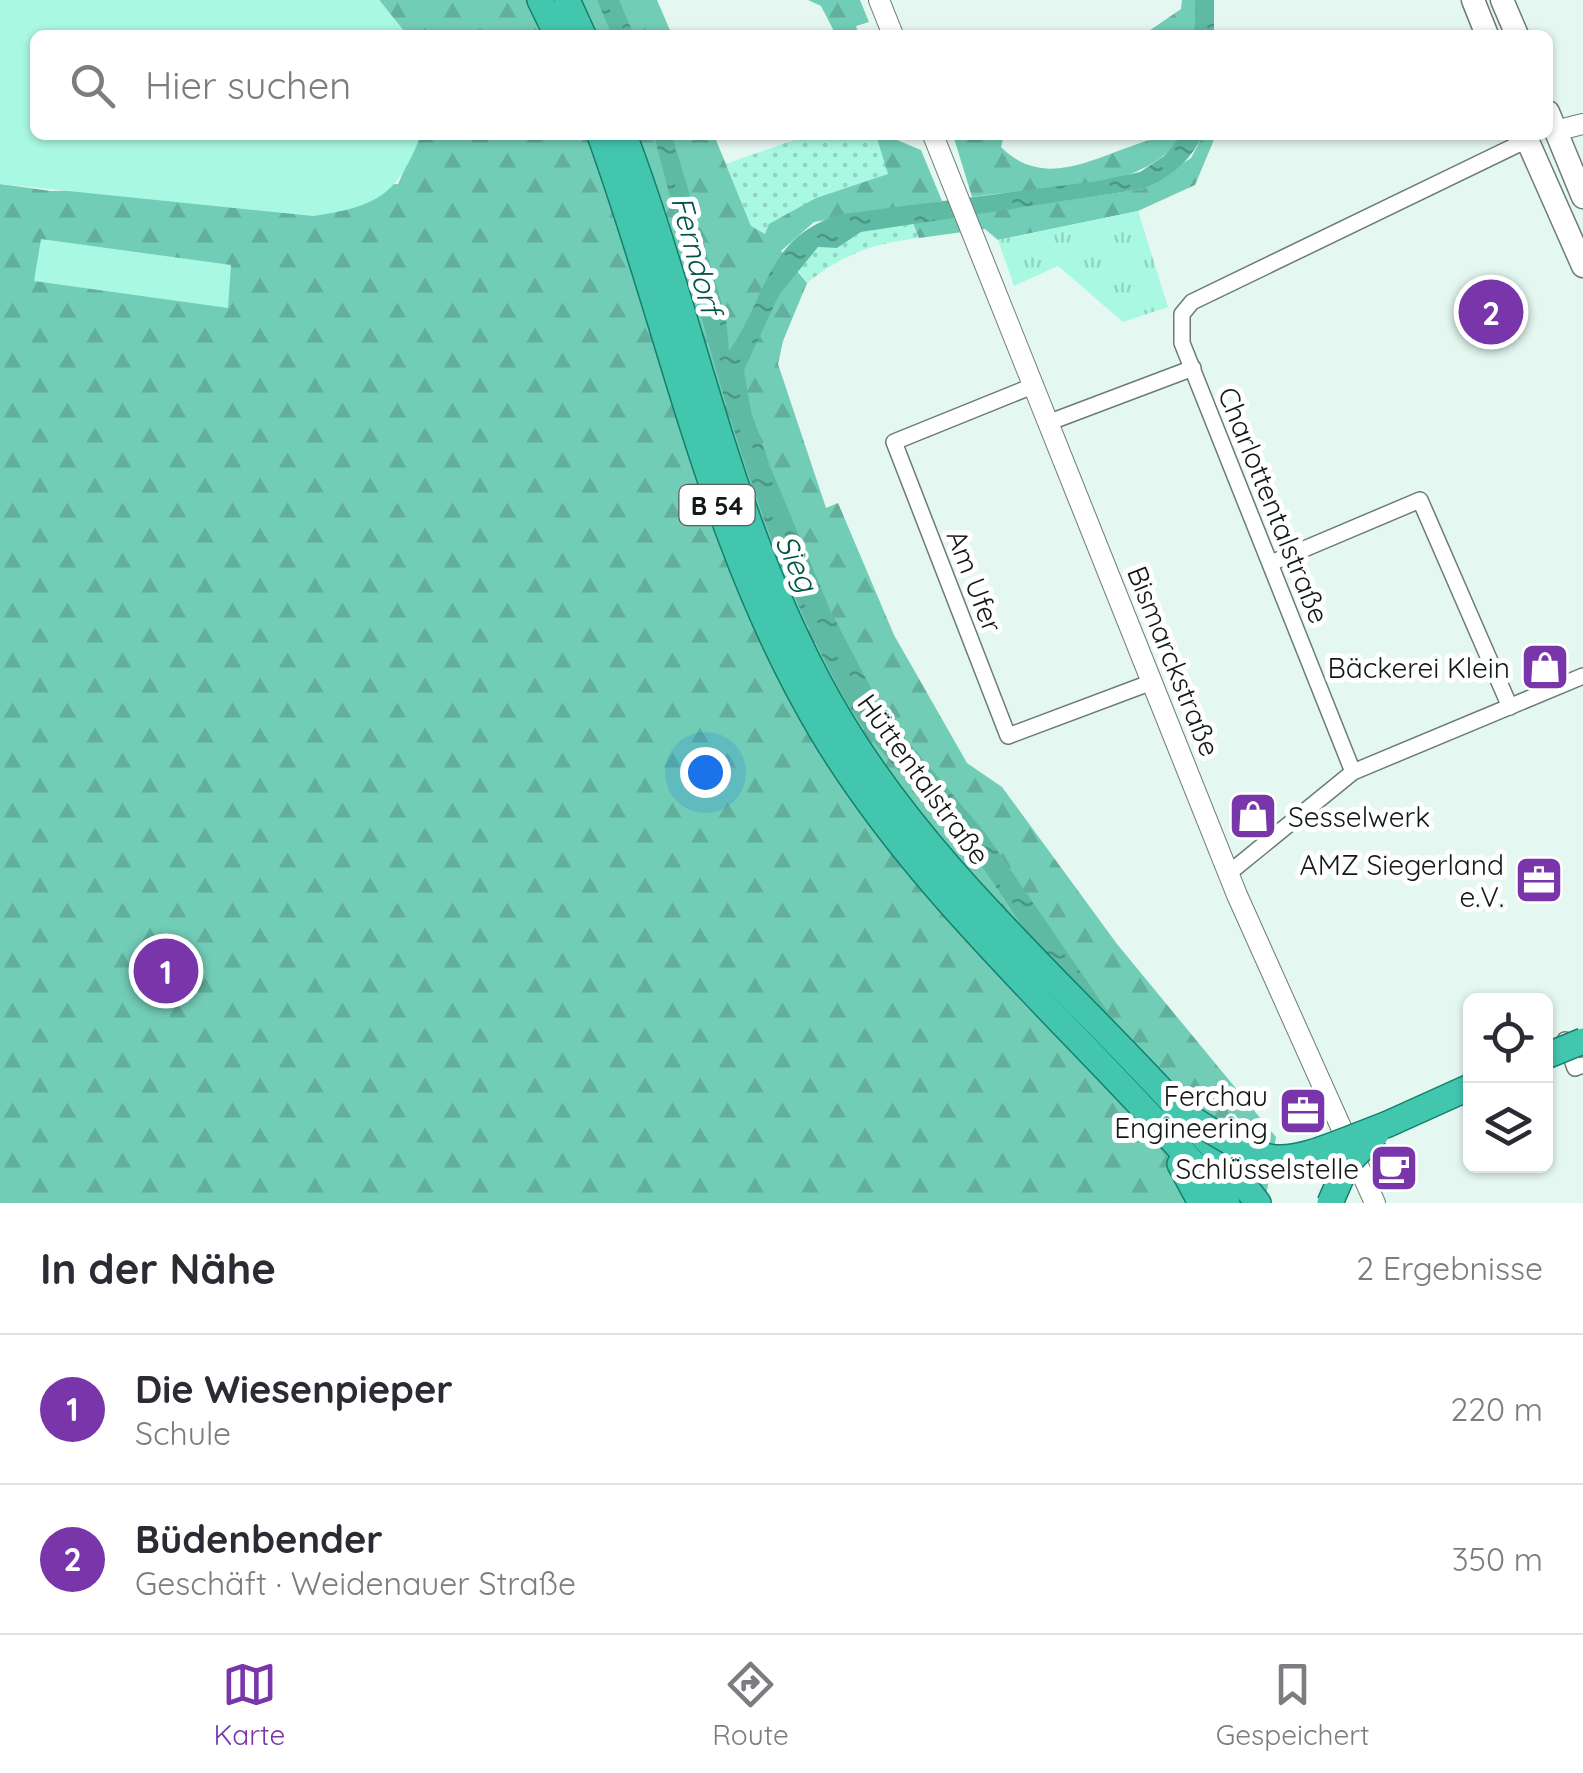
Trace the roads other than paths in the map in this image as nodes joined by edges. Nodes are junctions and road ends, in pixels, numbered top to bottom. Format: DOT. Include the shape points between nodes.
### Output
graph roads {
  1 [pos="540,0"];
  2 [pos="568,0"];
  3 [pos="879,0"];
  4 [pos="1474,0"];
  5 [pos="1502,0"];
  6 [pos="555,30"];
  7 [pos="581,30"];
  8 [pos="891,30"];
  9 [pos="1485,30"];
  10 [pos="1515,30"];
  11 [pos="1583,124"];
  12 [pos="1553,129"];
  13 [pos="602,140"];
  14 [pos="626,140"];
  15 [pos="936,140"];
  16 [pos="1523,140"];
  17 [pos="1544,140"];
  18 [pos="1547,140"];
  19 [pos="1583,197"];
  20 [pos="1583,266"];
  21 [pos="1192,368"];
  22 [pos="1035,386"];
  23 [pos="1050,422"];
  24 [pos="1271,563"];
  25 [pos="1583,676"];
  26 [pos="1152,682"];
  27 [pos="1510,707"];
  28 [pos="1354,772"];
  29 [pos="1228,873"];
  30 [pos="1553,1040"];
  31 [pos="1583,1041"];
  32 [pos="1553,1053"];
  33 [pos="1583,1065"];
  34 [pos="1463,1079"];
  35 [pos="1463,1090"];
  36 [pos="1164,1112"];
  37 [pos="1388,1124"];
  38 [pos="1343,1134"];
  39 [pos="1202,1203"];
  40 [pos="1227,1203"];
  41 [pos="1258,1203"];
  42 [pos="1330,1203"];
  43 [pos="1375,1203"];
  1 -- 6 [label="highway"];
  2 -- 7 [label="highway"];
  3 -- 8 [label="street"];
  4 -- 9 [label="main road"];
  5 -- 10 [label="main road"];
  11 -- 12 [label="street"];
  13 -- 36 [label="highway, Hüttentalstraße / B 54" via="727,534 784,666 824,736 900,846 958,914"];
  14 -- 36 [label="highway, Hüttentalstraße / B 54" via="749,526 786,618 842,724 966,887"];
  15 -- 22 [label="street, Bismarckstraße"];
  16 -- 21 [label="street, Charlottentalstraße" via="1192,302 1182,314 1182,343"];
  17 -- 20 [label="main road"];
  18 -- 19 [label="main road"];
  21 -- 23 [label="street, Charlottentalstraße"];
  21 -- 24 [label="street, Charlottentalstraße"];
  22 -- 23 [label="street, Bismarckstraße"];
  22 -- 26 [label="street, Am Ufer" via="894,442 1008,736"];
  23 -- 26 [label="street, Bismarckstraße"];
  24 -- 27 [label="street" via="1420,500"];
  24 -- 28 [label="street, Charlottentalstraße"];
  25 -- 27 [label="street"];
  26 -- 29 [label="street, Bismarckstraße"];
  27 -- 28 [label="street"];
  28 -- 29 [label="street"];
  29 -- 38 [label="street, Bismarckstraße"];
  30 -- 33 [label="street" via="1564,1036 1576,1068"];
  31 -- 32 [label="highway, bridge"];
  34 -- 38 [label="street"];
  35 -- 37 [label="highway"];
  36 -- 37 [label="highway, bridge" via="1245,1153 1276,1161"];
  36 -- 39 [label="highway"];
  36 -- 40 [label="highway, Hüttentalstraße / B 54"];
  36 -- 41 [label="highway, Hüttentalstraße / B 54, bridge"];
  37 -- 42 [label="highway, bridge" via="1348,1164"];
  38 -- 43 [label="street, Bismarckstraße"];
}
